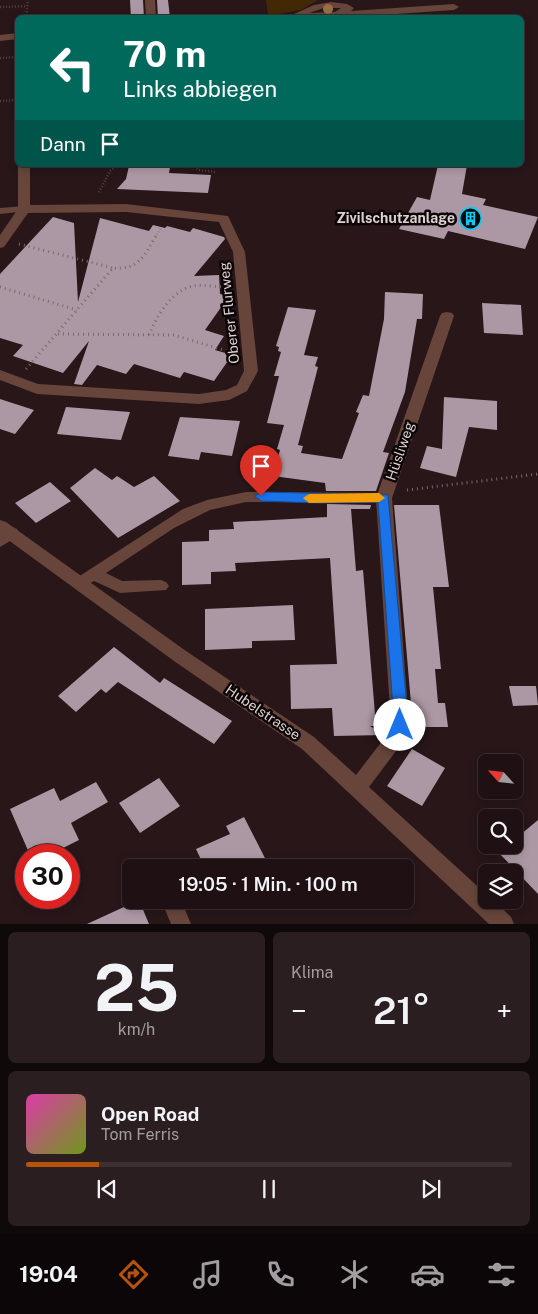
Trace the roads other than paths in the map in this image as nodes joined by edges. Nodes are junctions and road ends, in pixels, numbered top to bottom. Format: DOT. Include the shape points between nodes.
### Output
graph roads {
  1 [pos="150,0"];
  2 [pos="454,7"];
  3 [pos="151,15"];
  4 [pos="318,15"];
  5 [pos="15,36"];
  6 [pos="0,38"];
  7 [pos="24,167"];
  8 [pos="24,209"];
  9 [pos="0,211"];
  10 [pos="1,242"];
  11 [pos="447,316"];
  12 [pos="0,375"];
  13 [pos="384,495"];
  14 [pos="4,533"];
  15 [pos="87,578"];
  16 [pos="161,586"];
  17 [pos="358,787"];
  18 [pos="175,909"];
  19 [pos="181,924"];
  20 [pos="504,924"];
  1 -- 3 [label="street"];
  2 -- 4 [label="street"];
  5 -- 6 [label="street"];
  7 -- 8 [label="street"];
  8 -- 9 [label="lane"];
  8 -- 10 [label="street"];
  8 -- 12 [label="street, Oberer Flurweg" via="126,208 224,219 239,252 251,371 242,388 229,395 199,399 37,389"];
  11 -- 13 [label="street, Hüsliweg"];
  13 -- 15 [label="lane" via="318,499 261,496 226,500 188,513"];
  13 -- 17 [label="street, Hüsliweg" via="400,725 393,741"];
  14 -- 15 [label="street, Hubelstrasse"];
  15 -- 16 [label="lane" via="120,587"];
  15 -- 17 [label="street, Hubelstrasse" via="180,656 308,743"];
  17 -- 20 [label="street, Hubelstrasse"];
  18 -- 19 [label="street"];
}
